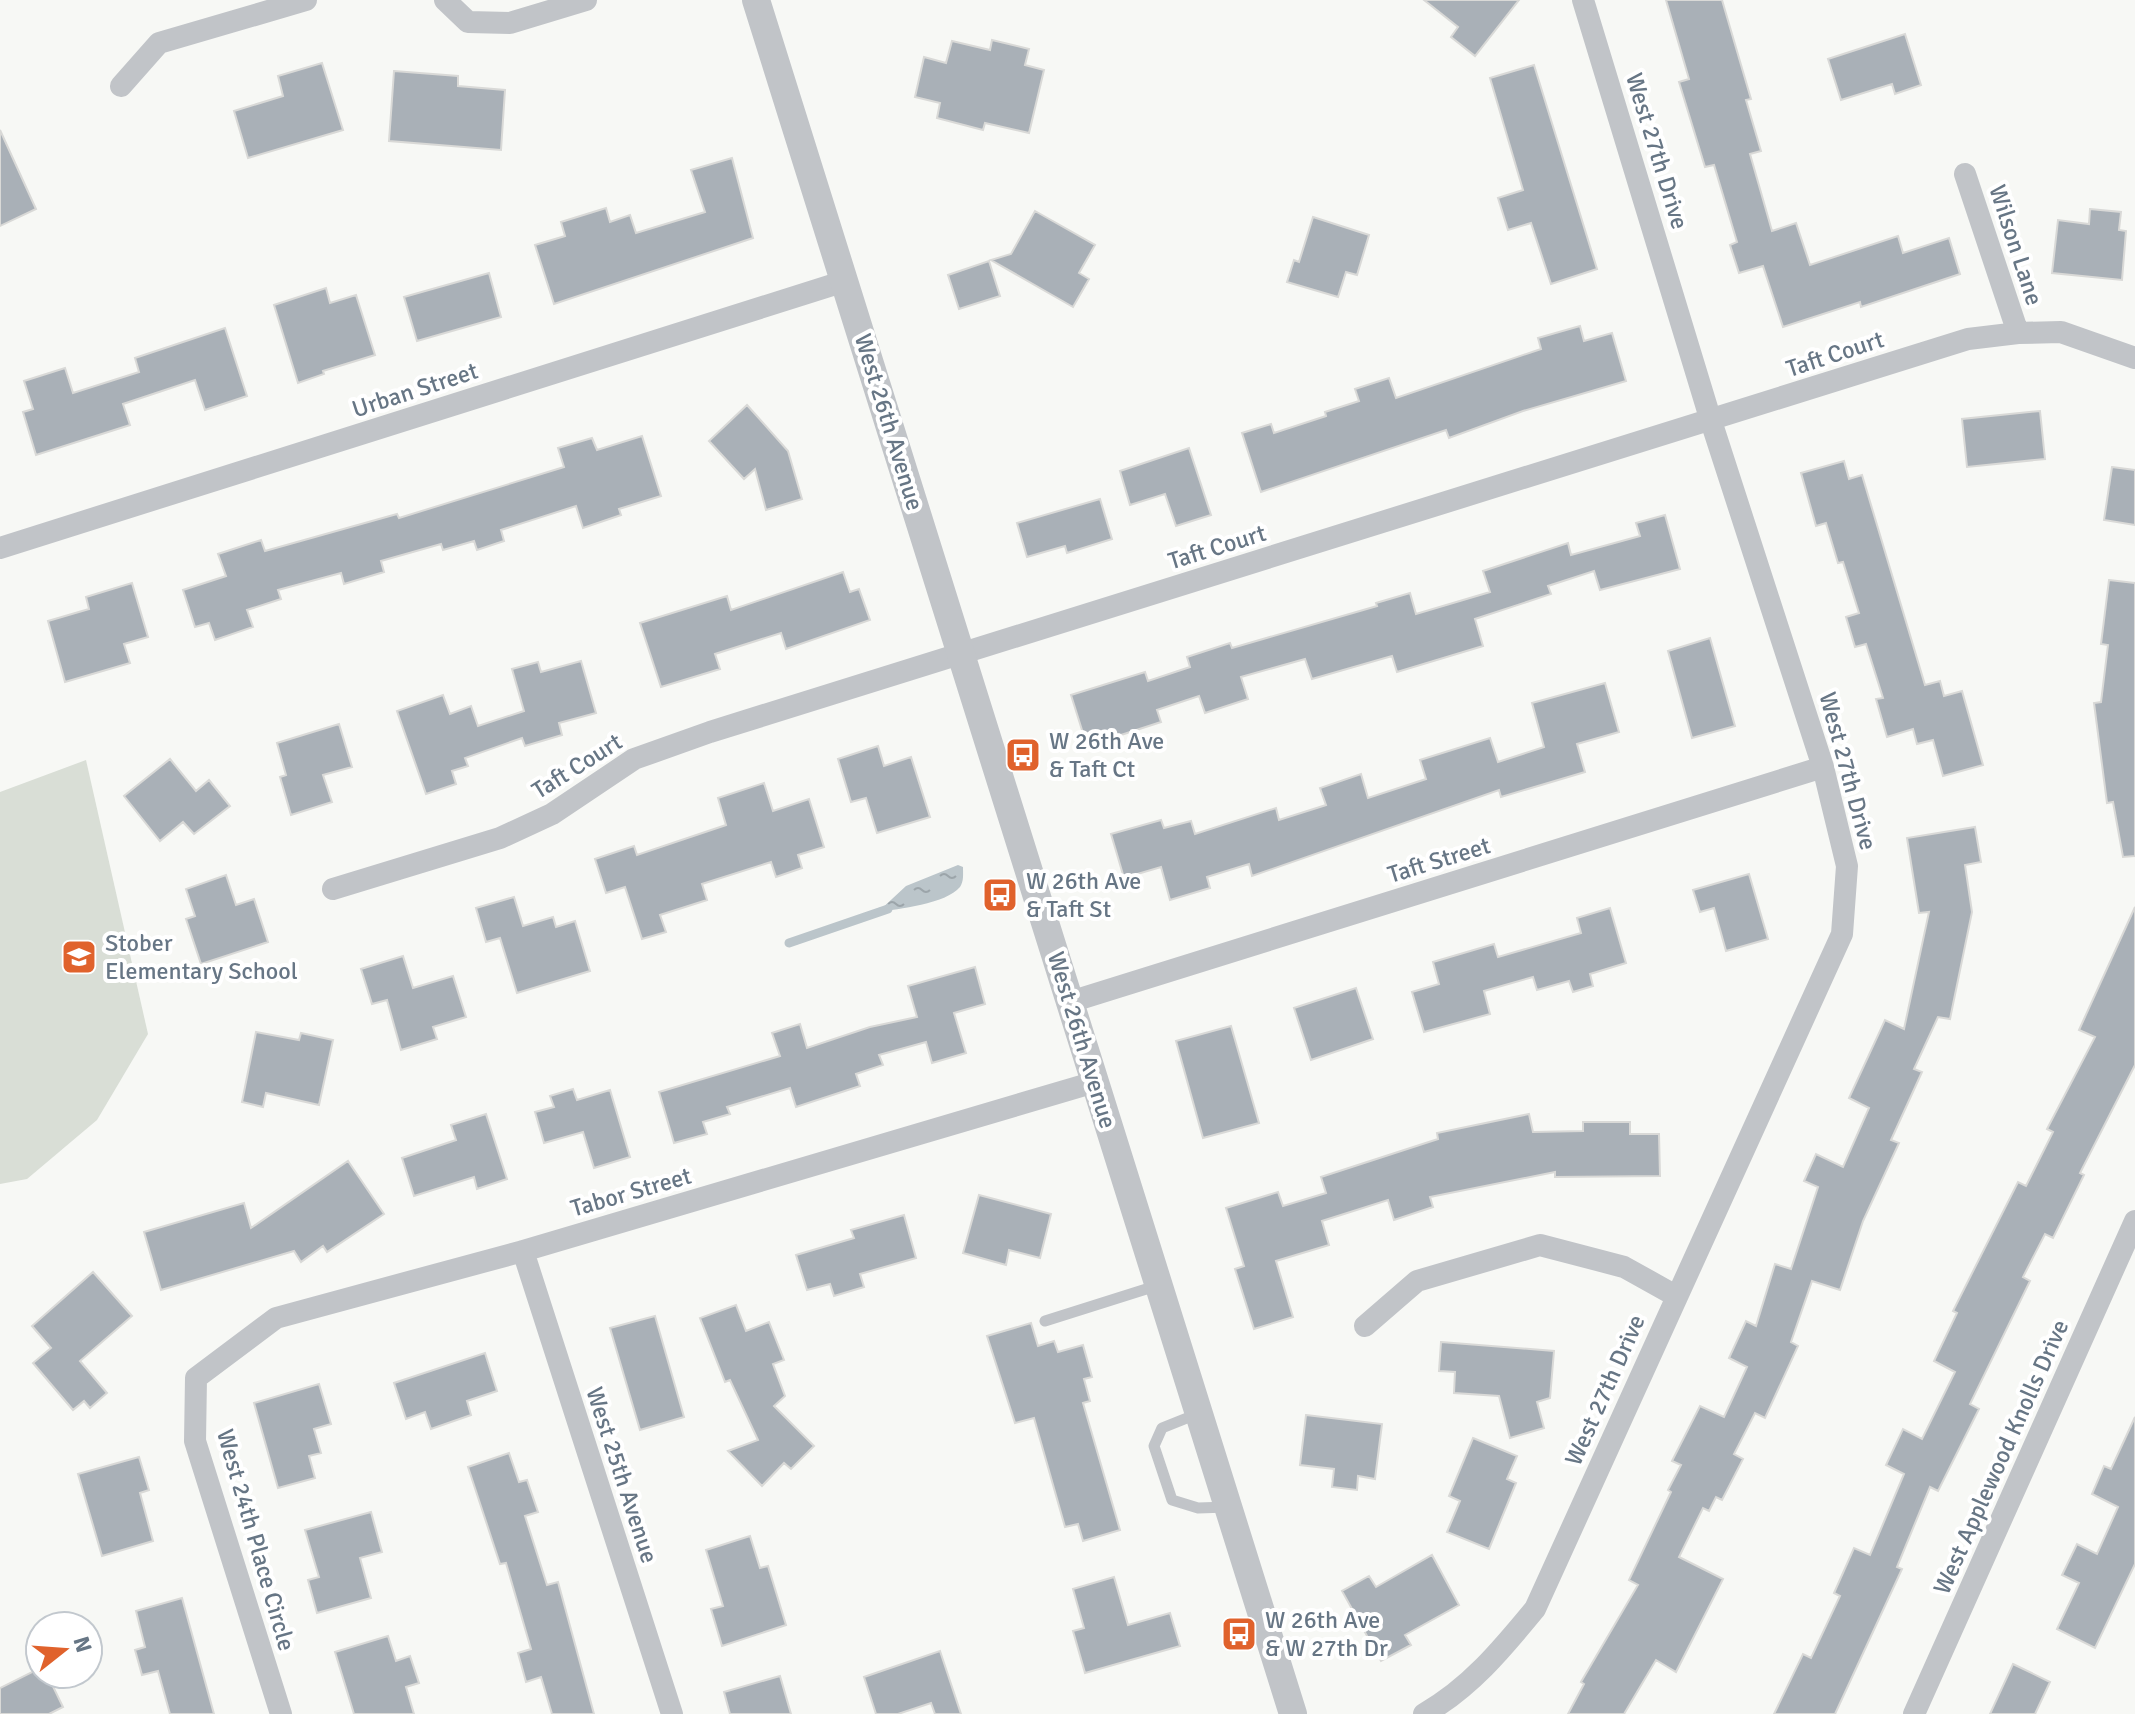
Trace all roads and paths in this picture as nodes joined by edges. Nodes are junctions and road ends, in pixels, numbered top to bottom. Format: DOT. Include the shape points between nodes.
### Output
graph roads {
  1 [pos="306,0"];
  2 [pos="445,0"];
  3 [pos="586,0"];
  4 [pos="756,0"];
  5 [pos="1583,0"];
  6 [pos="121,86"];
  7 [pos="1965,174"];
  8 [pos="845,281"];
  9 [pos="2018,333"];
  10 [pos="2135,358"];
  11 [pos="1711,421"];
  12 [pos="0,548"];
  13 [pos="961,654"];
  14 [pos="1823,767"];
  15 [pos="333,889"];
  16 [pos="1070,1002"];
  17 [pos="1095,1082"];
  18 [pos="2135,1221"];
  19 [pos="523,1251"];
  20 [pos="1159,1285"];
  21 [pos="1676,1296"];
  22 [pos="1045,1321"];
  23 [pos="1365,1326"];
  24 [pos="196,1378"];
  25 [pos="1199,1414"];
  26 [pos="1228,1507"];
  27 [pos="281,1714"];
  28 [pos="672,1714"];
  29 [pos="1293,1714"];
  30 [pos="1424,1714"];
  31 [pos="1914,1714"];
  1 -- 6 [label="street" via="159,43"];
  2 -- 3 [label="street" via="468,22 510,23"];
  4 -- 8 [label="street, West 26th Avenue"];
  5 -- 11 [label="street, West 27th Drive"];
  7 -- 9 [label="street, Wilson Lane"];
  8 -- 12 [label="street, Urban Street"];
  8 -- 13 [label="street, West 26th Avenue"];
  9 -- 10 [label="street, Taft Court" via="2061,332"];
  9 -- 11 [label="street, Taft Court" via="1968,339"];
  11 -- 13 [label="street, Taft Court"];
  11 -- 14 [label="street, West 27th Drive"];
  13 -- 15 [label="street, Taft Court" via="634,759 552,814 500,838"];
  13 -- 16 [label="street, West 26th Avenue"];
  14 -- 16 [label="street, Taft Street"];
  14 -- 21 [label="street, West 27th Drive" via="1847,866 1842,934"];
  16 -- 17 [label="street, West 26th Avenue"];
  17 -- 19 [label="street, Tabor Street"];
  17 -- 20 [label="street, West 26th Avenue"];
  18 -- 31 [label="street, West Applewood Knolls Drive"];
  19 -- 24 [label="street, Tabor Street" via="276,1318"];
  19 -- 28 [label="street, West 25th Avenue"];
  20 -- 22 [label="lane"];
  20 -- 25 [label="street, West 26th Avenue"];
  21 -- 23 [label="street" via="1624,1267 1540,1245 1417,1281"];
  21 -- 30 [label="street, West 27th Drive" via="1535,1609 1475,1678"];
  24 -- 27 [label="street, West 24th Place Circle" via="195,1441"];
  25 -- 26 [label="street, West 26th Avenue"];
  25 -- 26 [label="lane" via="1162,1428 1154,1446 1172,1500 1198,1508"];
  26 -- 29 [label="street, West 26th Avenue"];
}
